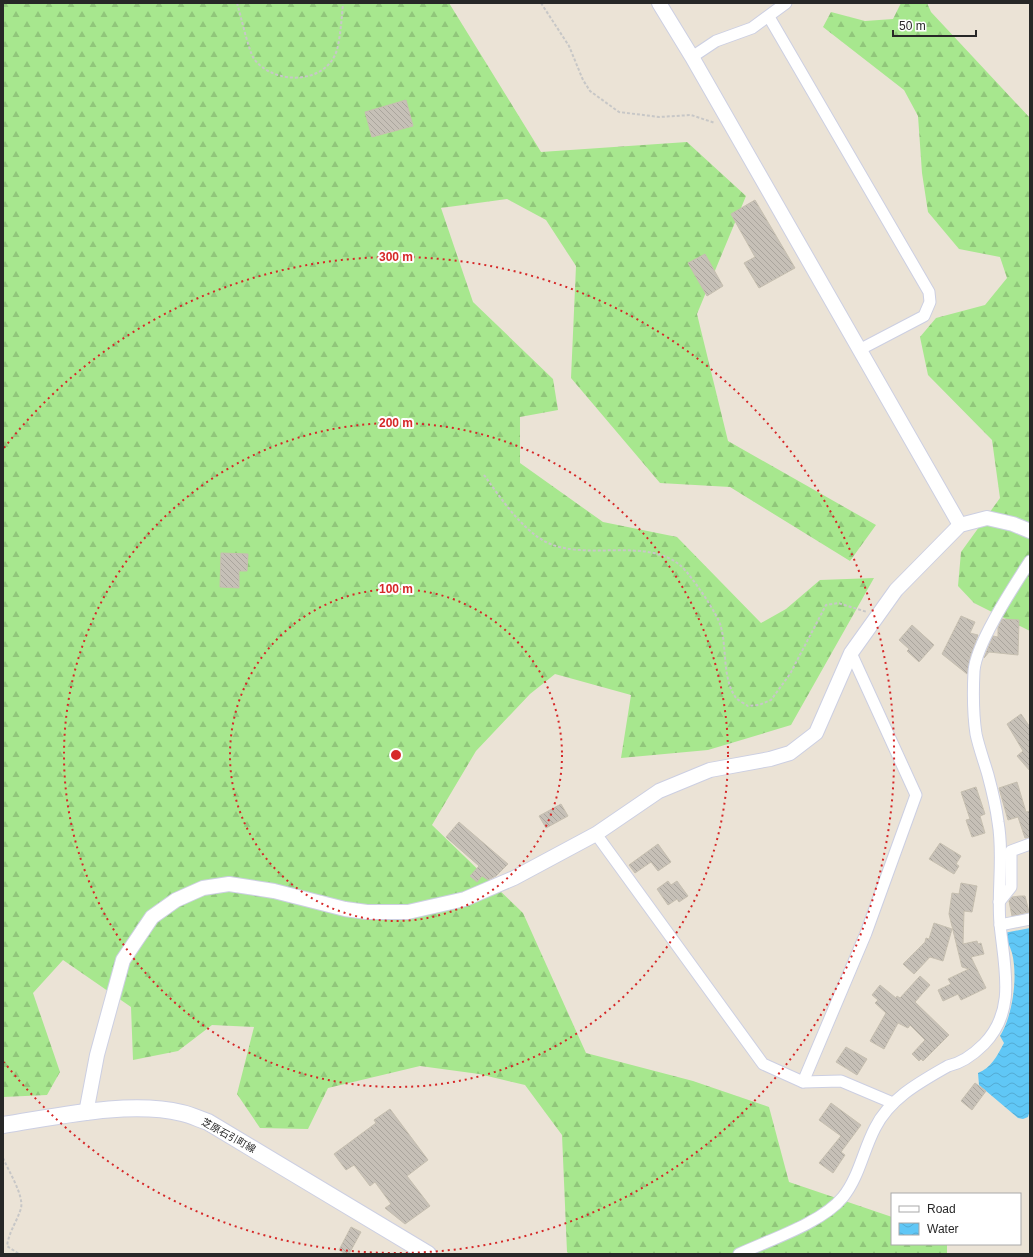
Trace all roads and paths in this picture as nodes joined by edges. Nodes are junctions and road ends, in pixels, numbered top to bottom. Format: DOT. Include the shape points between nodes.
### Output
graph roads {
  1 [pos="237,3"];
  2 [pos="343,3"];
  3 [pos="541,3"];
  4 [pos="659,3"];
  5 [pos="786,3"];
  6 [pos="768,17"];
  7 [pos="692,57"];
  8 [pos="733,128"];
  9 [pos="859,350"];
  10 [pos="484,475"];
  11 [pos="960,525"];
  12 [pos="1030,531"];
  13 [pos="1030,561"];
  14 [pos="878,615"];
  15 [pos="851,653"];
  16 [pos="596,834"];
  17 [pos="1030,844"];
  18 [pos="999,902"];
  19 [pos="1030,919"];
  20 [pos="1000,925"];
  21 [pos="803,1082"];
  22 [pos="893,1103"];
  23 [pos="86,1113"];
  24 [pos="3,1125"];
  25 [pos="3,1158"];
  26 [pos="19,1254"];
  27 [pos="428,1254"];
  28 [pos="739,1254"];
  1 -- 2 [label="path" via="253,58 280,76 303,78 324,68 336,54"];
  3 -- 8 [label="path" via="569,46 590,91 619,112 659,117 691,115"];
  4 -- 7 [label="street"];
  5 -- 6 [label="street"];
  6 -- 7 [label="street" via="752,28 716,41"];
  6 -- 9 [label="street" via="929,292 930,302 924,316"];
  7 -- 8 [label="street"];
  8 -- 9 [label="street"];
  9 -- 11 [label="street"];
  10 -- 14 [label="path" via="514,516 545,541 558,546 602,552 655,553 670,557 682,567 702,592 721,625 725,664 731,687 737,698 748,706 771,700 790,674 826,605 838,603"];
  11 -- 12 [label="street" via="988,518"];
  11 -- 14 [label="street" via="896,590"];
  13 -- 18 [label="street" via="1004,603 974,669 976,734 999,823"];
  14 -- 15 [label="street"];
  15 -- 16 [label="street" via="816,733 790,753 710,770 666,788"];
  15 -- 21 [label="street" via="916,795 866,933"];
  16 -- 21 [label="street" via="763,1064"];
  16 -- 23 [label="street" via="514,878 465,899 408,912 345,909 274,891 229,884 204,888 176,900 152,917 123,960 97,1055"];
  17 -- 18 [label="street" via="1011,850 1011,887"];
  18 -- 20 [label="street"];
  19 -- 20 [label="street"];
  20 -- 22 [label="street" via="1006,969 1001,1020 976,1052 936,1073"];
  21 -- 22 [label="street" via="841,1081"];
  22 -- 28 [label="street" via="874,1128 858,1172 843,1197 828,1212"];
  23 -- 24 [label="main road, 芝原石引町線"];
  23 -- 27 [label="main road, 芝原石引町線" via="154,1109 181,1113 208,1122"];
  25 -- 26 [label="path" via="21,1199 21,1207 9,1233 7,1246"];
}
